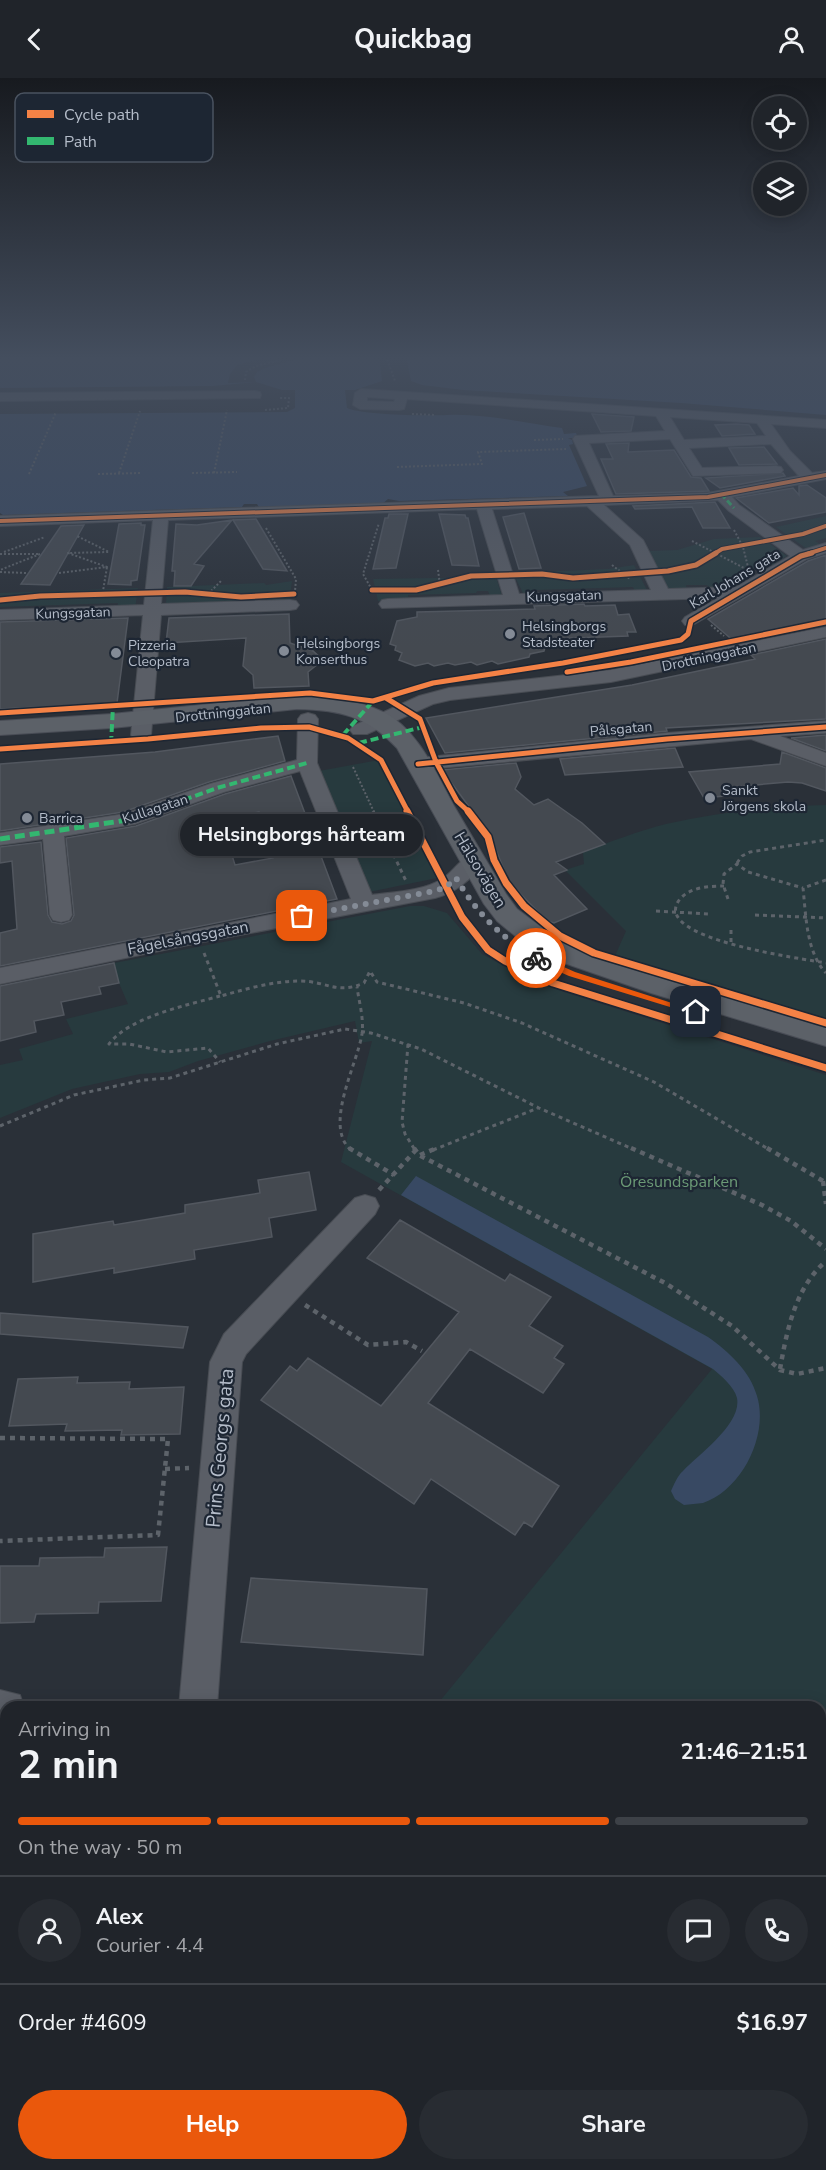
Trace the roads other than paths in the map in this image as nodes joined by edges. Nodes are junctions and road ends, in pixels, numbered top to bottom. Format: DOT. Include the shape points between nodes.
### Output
graph roads {
  1 [pos="585,454"];
  2 [pos="686,454"];
  3 [pos="711,454"];
  4 [pos="731,454"];
  5 [pos="786,454"];
  6 [pos="719,457"];
  7 [pos="804,474"];
  8 [pos="826,475"];
  9 [pos="826,490"];
  10 [pos="721,495"];
  11 [pos="600,504"];
  12 [pos="485,509"];
  13 [pos="0,521"];
  14 [pos="161,521"];
  15 [pos="826,548"];
  16 [pos="801,556"];
  17 [pos="740,592"];
  18 [pos="661,593"];
  19 [pos="385,597"];
  20 [pos="290,598"];
  21 [pos="512,598"];
  22 [pos="153,602"];
  23 [pos="0,615"];
  24 [pos="691,621"];
  25 [pos="826,632"];
  26 [pos="308,719"];
  27 [pos="371,725"];
  28 [pos="142,726"];
  29 [pos="826,727"];
  30 [pos="0,728"];
  31 [pos="751,733"];
  32 [pos="0,743"];
  33 [pos="826,760"];
  34 [pos="307,763"];
  35 [pos="418,764"];
  36 [pos="53,832"];
  37 [pos="0,839"];
  38 [pos="465,870"];
  39 [pos="364,904"];
  40 [pos="61,915"];
  41 [pos="0,976"];
  42 [pos="826,1035"];
  43 [pos="826,1052"];
  44 [pos="365,1206"];
  45 [pos="198,1701"];
  1 -- 11 [label="street"];
  2 -- 6 [label="street" via="698,473"];
  3 -- 6 [label="street"];
  4 -- 6 [label="street"];
  5 -- 7 [label="street"];
  6 -- 7 [label="street"];
  7 -- 8 [label="street"];
  7 -- 9 [label="street"];
  7 -- 10 [label="street"];
  10 -- 11 [label="street"];
  10 -- 16 [label="street"];
  11 -- 12 [label="street"];
  11 -- 18 [label="street" via="637,543"];
  12 -- 14 [label="street" via="256,512"];
  12 -- 21 [label="street"];
  13 -- 14 [label="street"];
  14 -- 22 [label="street"];
  15 -- 16 [label="street, Karl Johans gata"];
  16 -- 17 [label="street, Karl Johans gata"];
  17 -- 18 [label="street, Kungsgatan"];
  17 -- 24 [label="street, Karl Johans gata"];
  18 -- 21 [label="street, Kungsgatan"];
  19 -- 21 [label="street, Kungsgatan"];
  20 -- 22 [label="street, Kungsgatan"];
  22 -- 23 [label="street, Kungsgatan"];
  22 -- 28 [label="street"];
  25 -- 27 [label="street, Drottninggatan" via="611,676 449,694"];
  26 -- 27 [label="main road, Drottninggatan"];
  26 -- 28 [label="main road, Drottninggatan"];
  26 -- 34 [label="street"];
  27 -- 28 [label="main road, Drottninggatan" via="347,707 309,702"];
  27 -- 35 [label="main road, Hälsovägen" via="407,745"];
  27 -- 38 [label="main road, Hälsovägen" via="375,741"];
  28 -- 30 [label="main road, Drottninggatan"];
  28 -- 32 [label="main road, Drottninggatan"];
  29 -- 31 [label="street, Pålsgatan"];
  31 -- 33 [label="street"];
  31 -- 35 [label="street, Pålsgatan"];
  34 -- 36 [label="street, Kullagatan" via="217,788 128,820"];
  34 -- 39 [label="street"];
  35 -- 38 [label="main road, Hälsovägen"];
  36 -- 37 [label="street, Kullagatan"];
  36 -- 40 [label="street"];
  38 -- 39 [label="street, Fågelsångsgatan" via="442,889"];
  38 -- 42 [label="main road, Hälsovägen" via="507,915 555,948 642,980"];
  38 -- 43 [label="main road, Hälsovägen" via="474,907 498,932 557,969"];
  39 -- 41 [label="street, Fågelsångsgatan"];
  44 -- 45 [label="street, Prins Georgs gata" via="235,1344 226,1362"];
}
